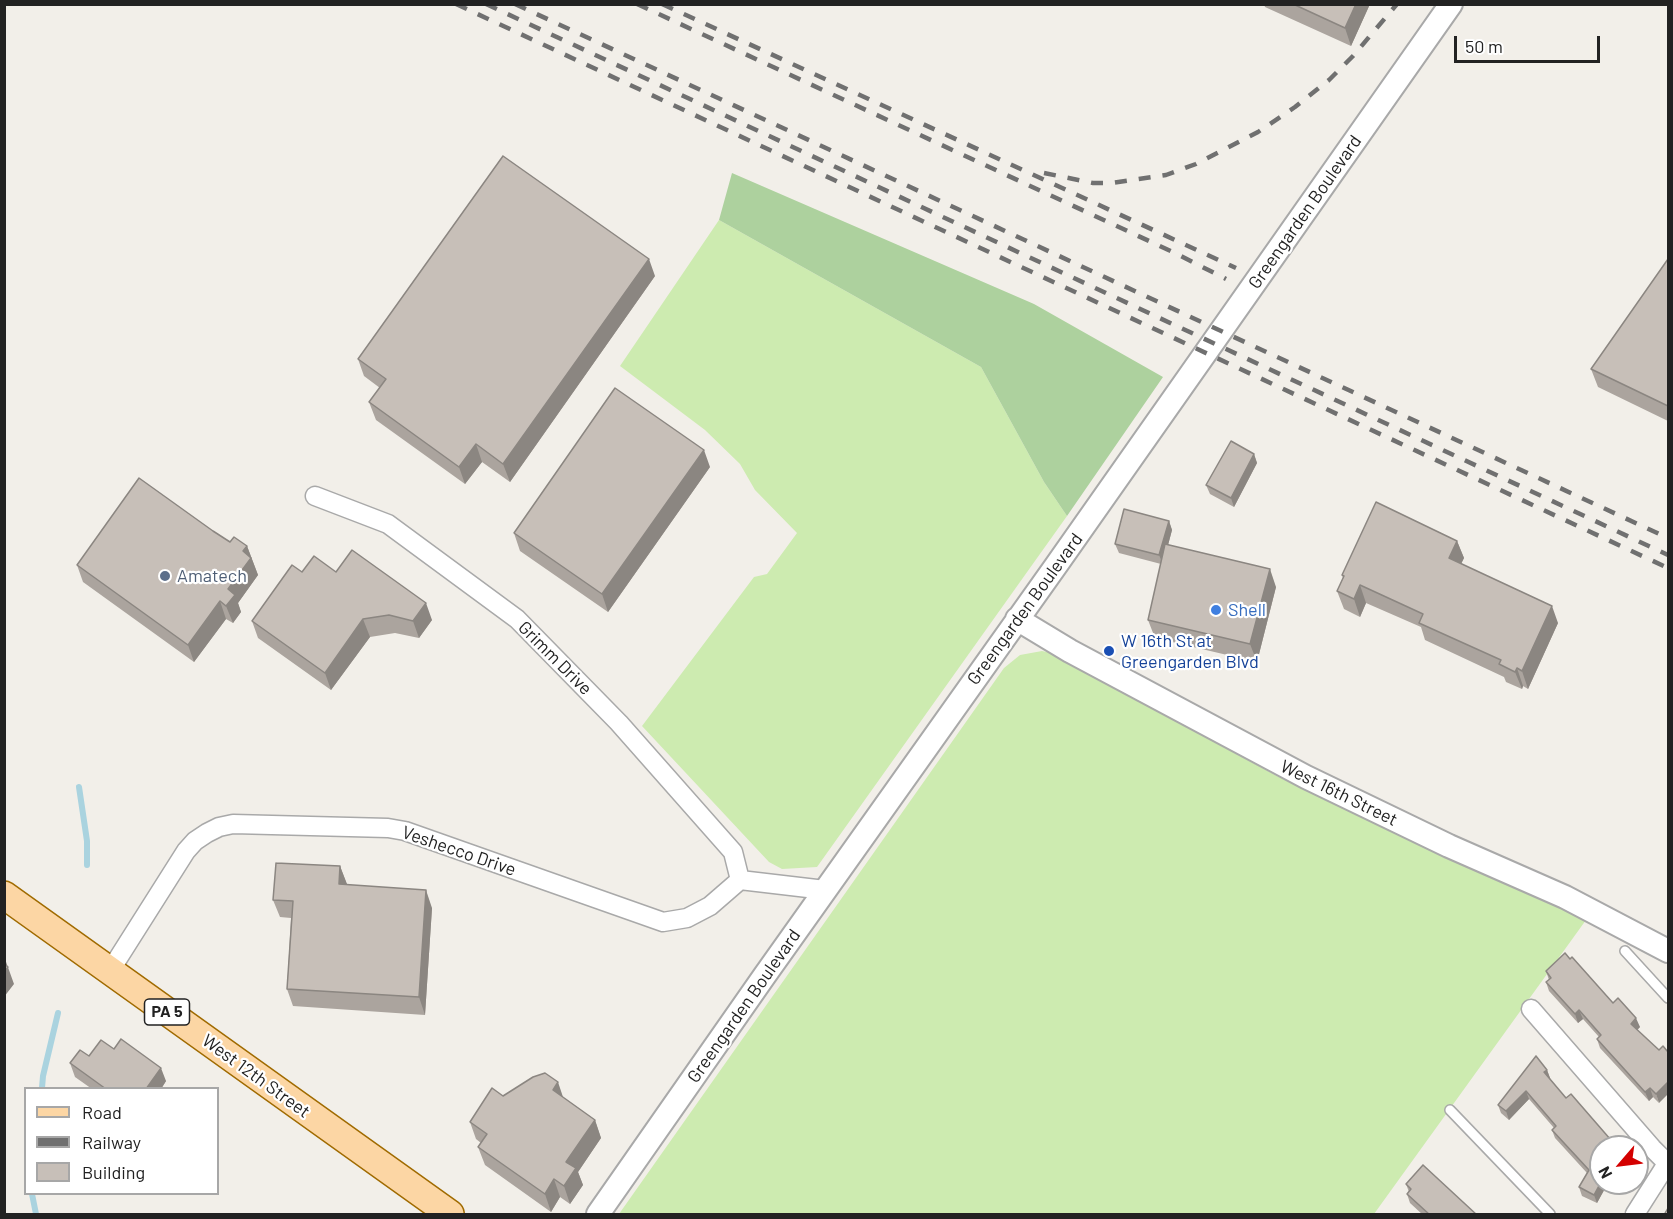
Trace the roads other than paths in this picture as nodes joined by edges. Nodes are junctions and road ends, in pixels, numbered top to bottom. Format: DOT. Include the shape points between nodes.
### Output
graph roads {
  1 [pos="1451,4"];
  2 [pos="315,496"];
  3 [pos="1017,619"];
  4 [pos="740,880"];
  5 [pos="825,890"];
  6 [pos="4,895"];
  7 [pos="1625,951"];
  8 [pos="1668,951"];
  9 [pos="110,971"];
  10 [pos="1668,998"];
  11 [pos="1531,1009"];
  12 [pos="1450,1110"];
  13 [pos="1668,1163"];
  14 [pos="450,1215"];
  15 [pos="598,1215"];
  16 [pos="1550,1215"];
  17 [pos="1635,1215"];
  1 -- 3 [label="street, Greengarden Boulevard"];
  2 -- 4 [label="street, Grimm Drive" via="388,524 517,619 620,724 733,852"];
  3 -- 5 [label="street, Greengarden Boulevard"];
  3 -- 8 [label="street, West 16th Street" via="1306,777 1565,897"];
  4 -- 5 [label="street"];
  4 -- 9 [label="street, Veshecco Drive" via="710,906 687,918 663,922 405,831 233,824 207,832 186,851"];
  5 -- 15 [label="street, Greengarden Boulevard"];
  6 -- 9 [label="main road, West 12th Street / PA 5"];
  7 -- 10 [label="lane"];
  9 -- 14 [label="main road, West 12th Street / PA 5"];
  11 -- 13 [label="street"];
  12 -- 16 [label="lane"];
  13 -- 17 [label="street"];
}
